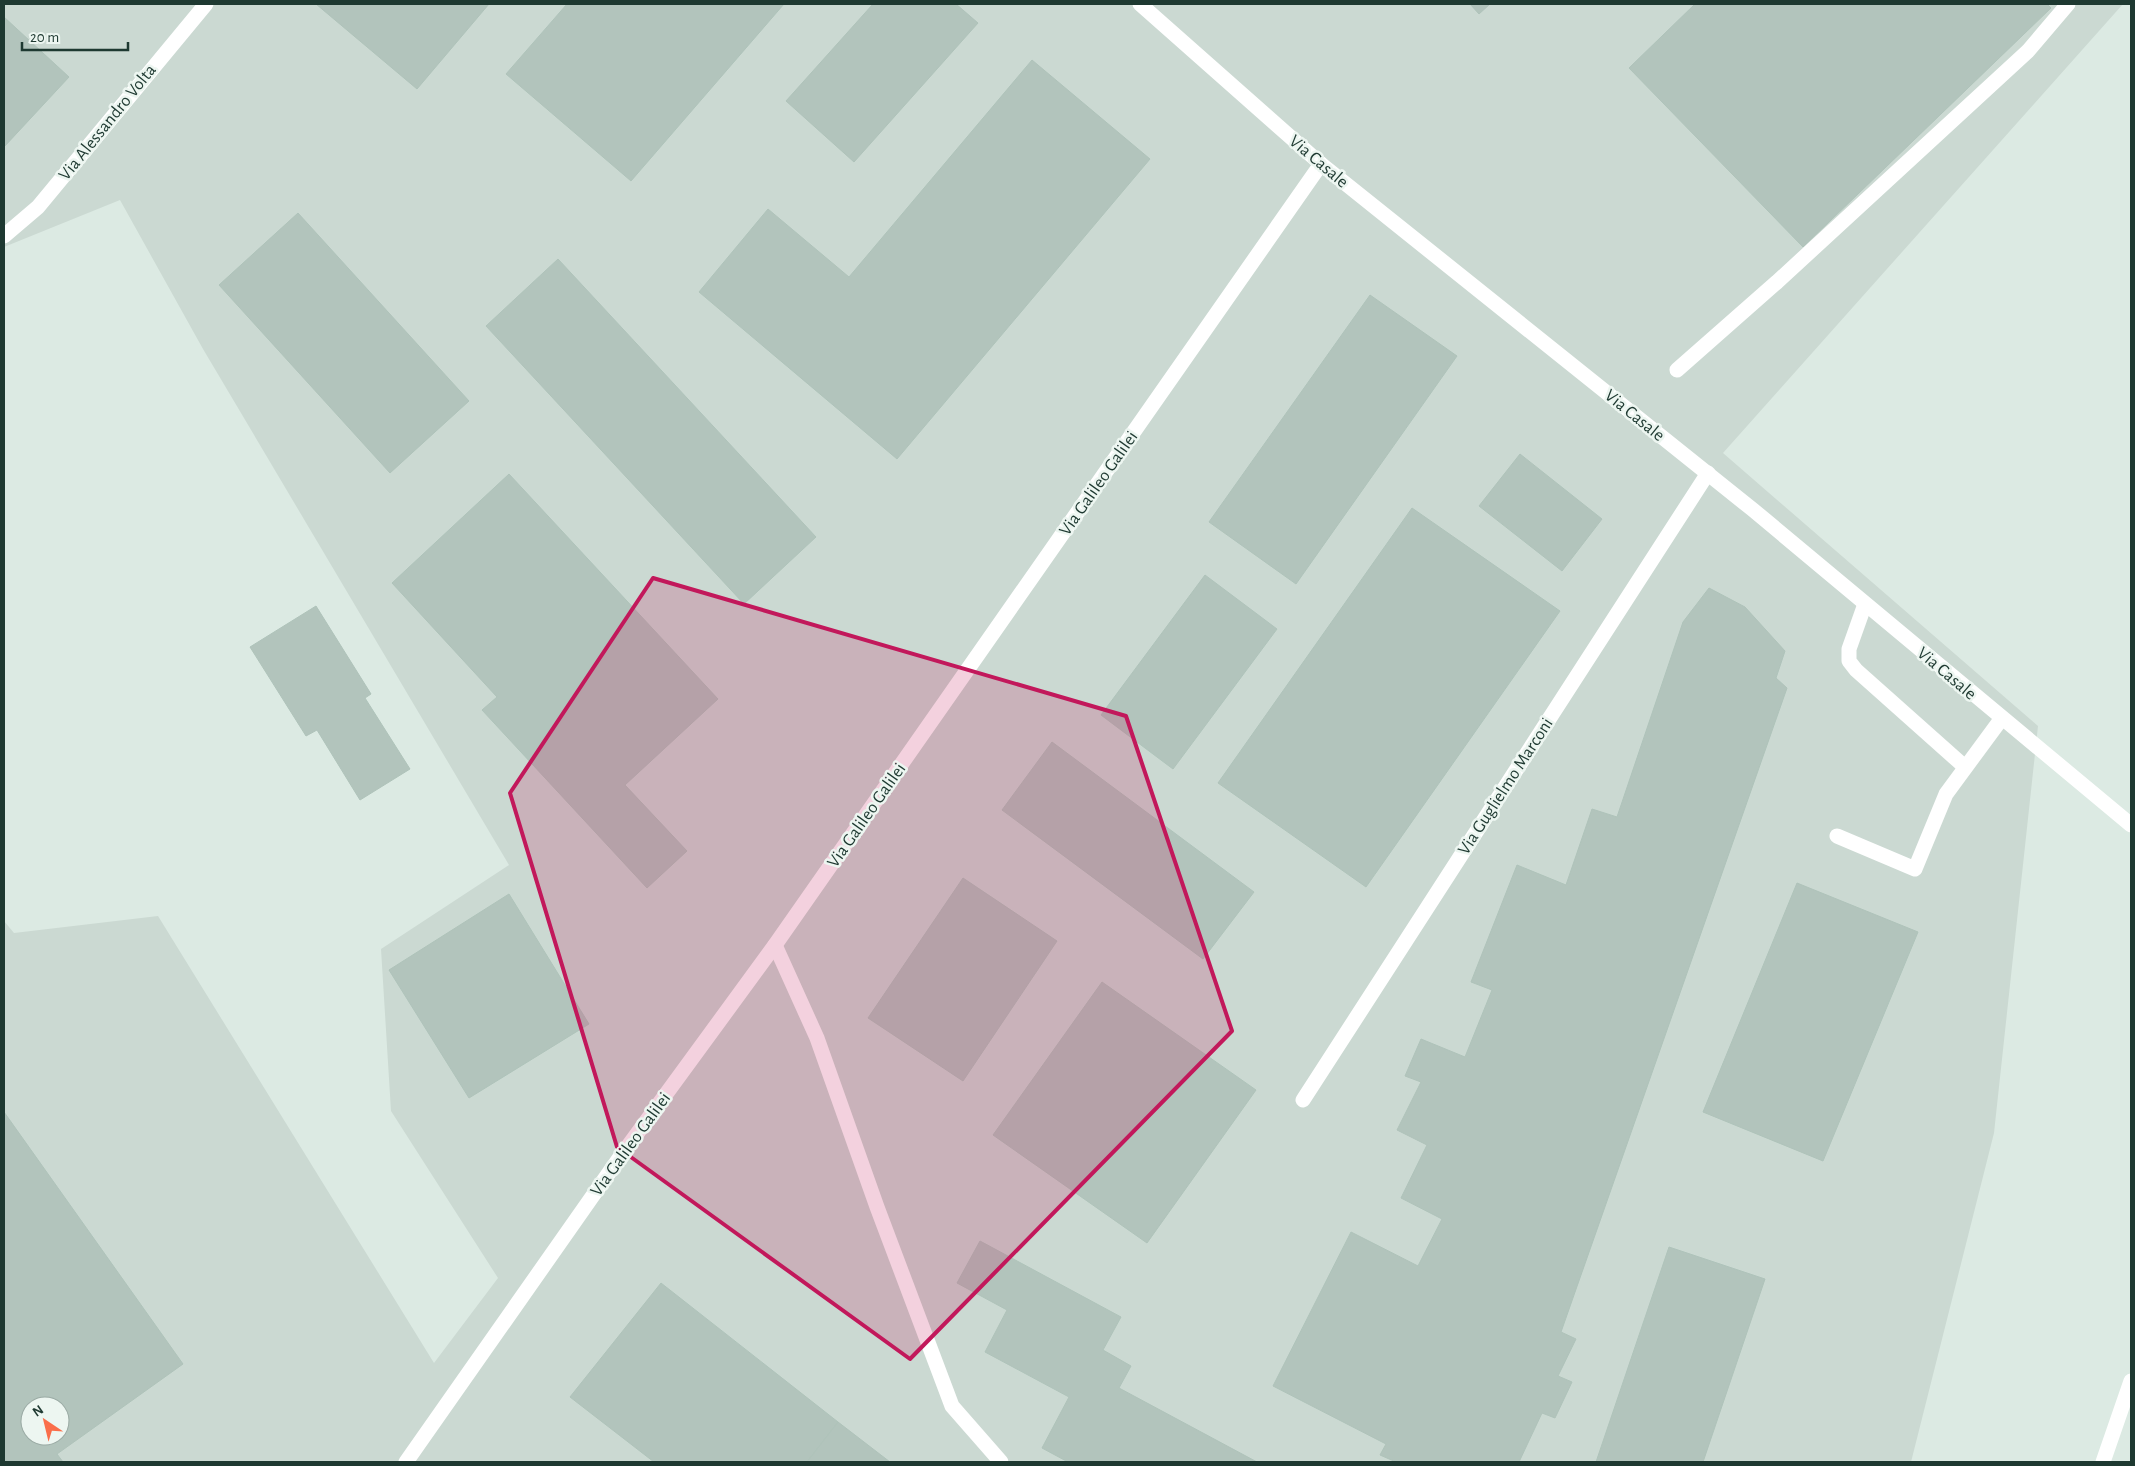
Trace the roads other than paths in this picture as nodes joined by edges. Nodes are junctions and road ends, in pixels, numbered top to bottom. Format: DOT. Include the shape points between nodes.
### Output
graph roads {
  1 [pos="206,4"];
  2 [pos="1140,4"];
  3 [pos="2068,4"];
  4 [pos="1321,164"];
  5 [pos="4,236"];
  6 [pos="1677,370"];
  7 [pos="1708,473"];
  8 [pos="1865,604"];
  9 [pos="2002,718"];
  10 [pos="1965,767"];
  11 [pos="2131,825"];
  12 [pos="1836,836"];
  13 [pos="775,945"];
  14 [pos="1303,1100"];
  15 [pos="2131,1381"];
  16 [pos="406,1462"];
  17 [pos="1001,1462"];
  18 [pos="2103,1462"];
  1 -- 5 [label="street, Via Alessandro Volta" via="38,207"];
  2 -- 4 [label="street, Via Casale"];
  3 -- 6 [label="street" via="2028,51"];
  4 -- 7 [label="street, Via Casale"];
  4 -- 13 [label="street, Via Galileo Galilei"];
  7 -- 8 [label="street, Via Casale"];
  7 -- 14 [label="street, Via Guglielmo Marconi"];
  8 -- 9 [label="street, Via Casale"];
  8 -- 10 [label="street" via="1849,649 1849,661"];
  9 -- 10 [label="street"];
  9 -- 11 [label="street, Via Casale"];
  10 -- 12 [label="street" via="1946,794 1915,869"];
  13 -- 16 [label="street, Via Galileo Galilei" via="620,1157"];
  13 -- 17 [label="street" via="817,1038 952,1406"];
  15 -- 18 [label="street"];
}
